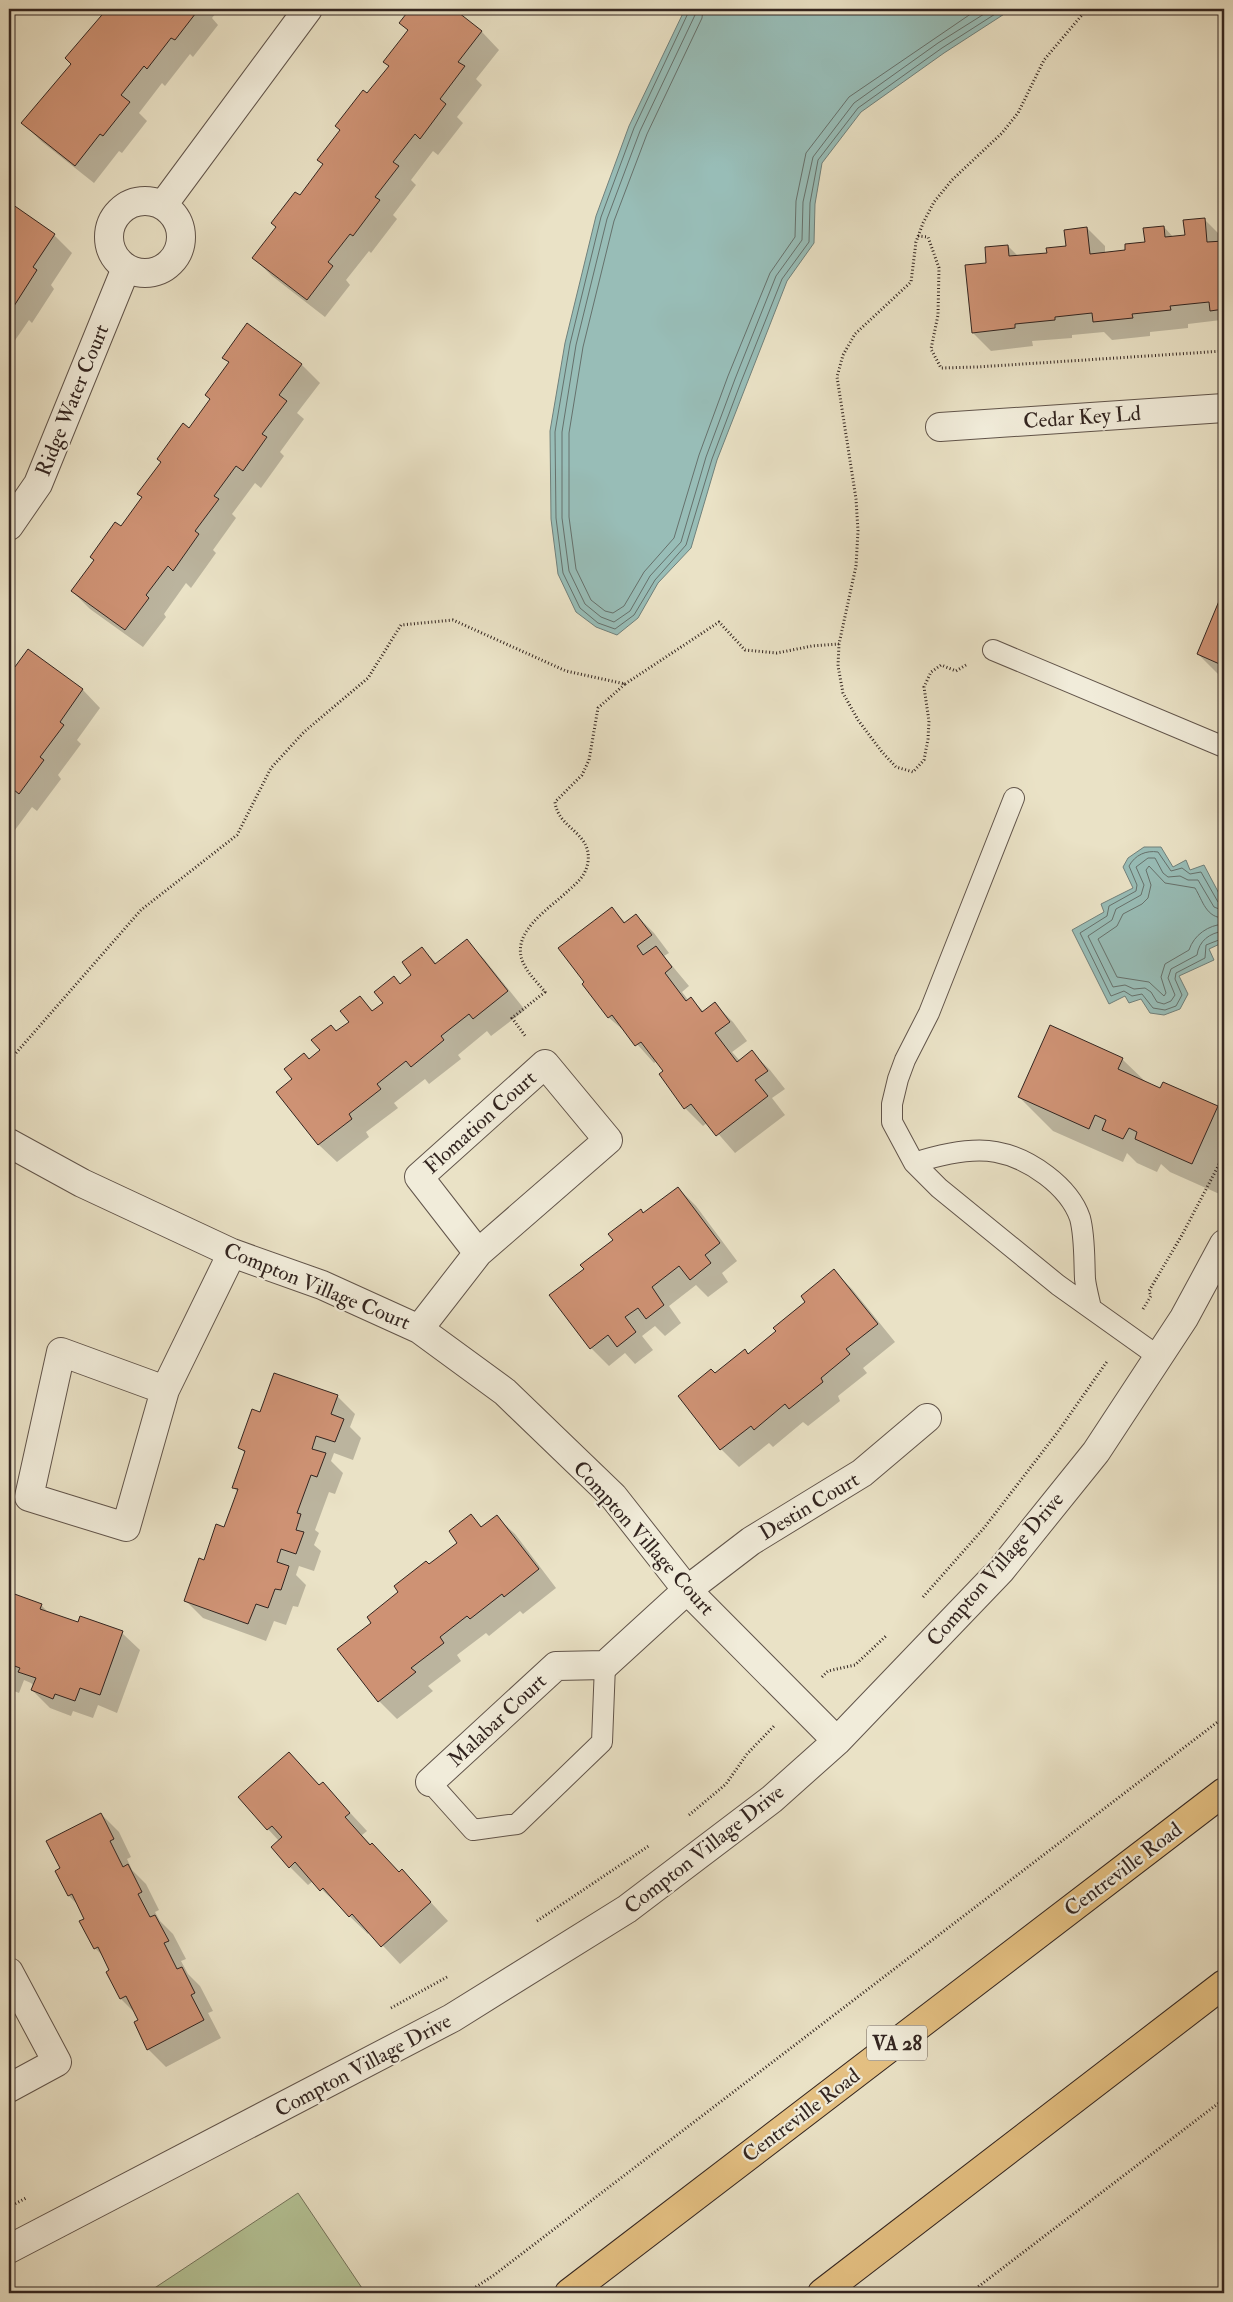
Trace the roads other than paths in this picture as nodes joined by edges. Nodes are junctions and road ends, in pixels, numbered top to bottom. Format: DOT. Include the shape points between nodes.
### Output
graph roads {
  1 [pos="308,9"];
  2 [pos="163,205"];
  3 [pos="126,268"];
  4 [pos="1224,408"];
  5 [pos="940,427"];
  6 [pos="9,526"];
  7 [pos="992,650"];
  8 [pos="1224,747"];
  9 [pos="1014,798"];
  10 [pos="9,1143"];
  11 [pos="914,1163"];
  12 [pos="1224,1244"];
  13 [pos="232,1253"];
  14 [pos="478,1253"];
  15 [pos="1091,1308"];
  16 [pos="420,1328"];
  17 [pos="1158,1357"];
  18 [pos="165,1390"];
  19 [pos="927,1418"];
  20 [pos="687,1590"];
  21 [pos="605,1665"];
  22 [pos="837,1741"];
  23 [pos="430,1782"];
  24 [pos="1224,1792"];
  25 [pos="9,1972"];
  26 [pos="1224,1984"];
  27 [pos="9,2088"];
  28 [pos="9,2250"];
  29 [pos="569,2293"];
  30 [pos="822,2293"];
  1 -- 2 [label="street"];
  2 -- 3 [label="street" via="144,201 126,206 114,219 108,237 113,255"];
  2 -- 3 [label="street" via="177,219 182,237 177,256 163,269 144,274"];
  3 -- 6 [label="street, Ridge Water Court" via="38,484"];
  4 -- 5 [label="street, Cedar Key Ld"];
  7 -- 8 [label="lane"];
  9 -- 11 [label="lane" via="929,1013 898,1079 892,1122"];
  10 -- 13 [label="street, Compton Village Court" via="82,1184"];
  11 -- 15 [label="lane" via="939,1188"];
  11 -- 15 [label="lane" via="940,1154 996,1152 1020,1160 1048,1177 1068,1197 1080,1218 1085,1281"];
  12 -- 17 [label="street, Compton Village Drive" via="1184,1318"];
  13 -- 16 [label="street, Compton Village Court" via="322,1286"];
  13 -- 18 [label="street"];
  14 -- 14 [label="street, Flomation Court" via="419,1177 545,1064 608,1140"];
  14 -- 16 [label="street, Flomation Court"];
  15 -- 17 [label="lane"];
  16 -- 20 [label="street, Compton Village Court" via="505,1392 613,1496"];
  17 -- 22 [label="street, Compton Village Drive" via="1096,1452 1001,1570"];
  18 -- 18 [label="street" via="126,1527 29,1497 62,1352"];
  19 -- 20 [label="street, Destin Court" via="862,1473 751,1541"];
  20 -- 21 [label="street"];
  20 -- 22 [label="street, Compton Village Court"];
  21 -- 23 [label="street, Malabar Court" via="556,1666"];
  21 -- 23 [label="lane" via="602,1742 517,1824 473,1830"];
  22 -- 28 [label="street, Compton Village Drive" via="772,1799 627,1909 460,2013"];
  24 -- 29 [label="highway, Centreville Road / VA 28"];
  25 -- 27 [label="street" via="57,2062"];
  26 -- 30 [label="highway"];
}
